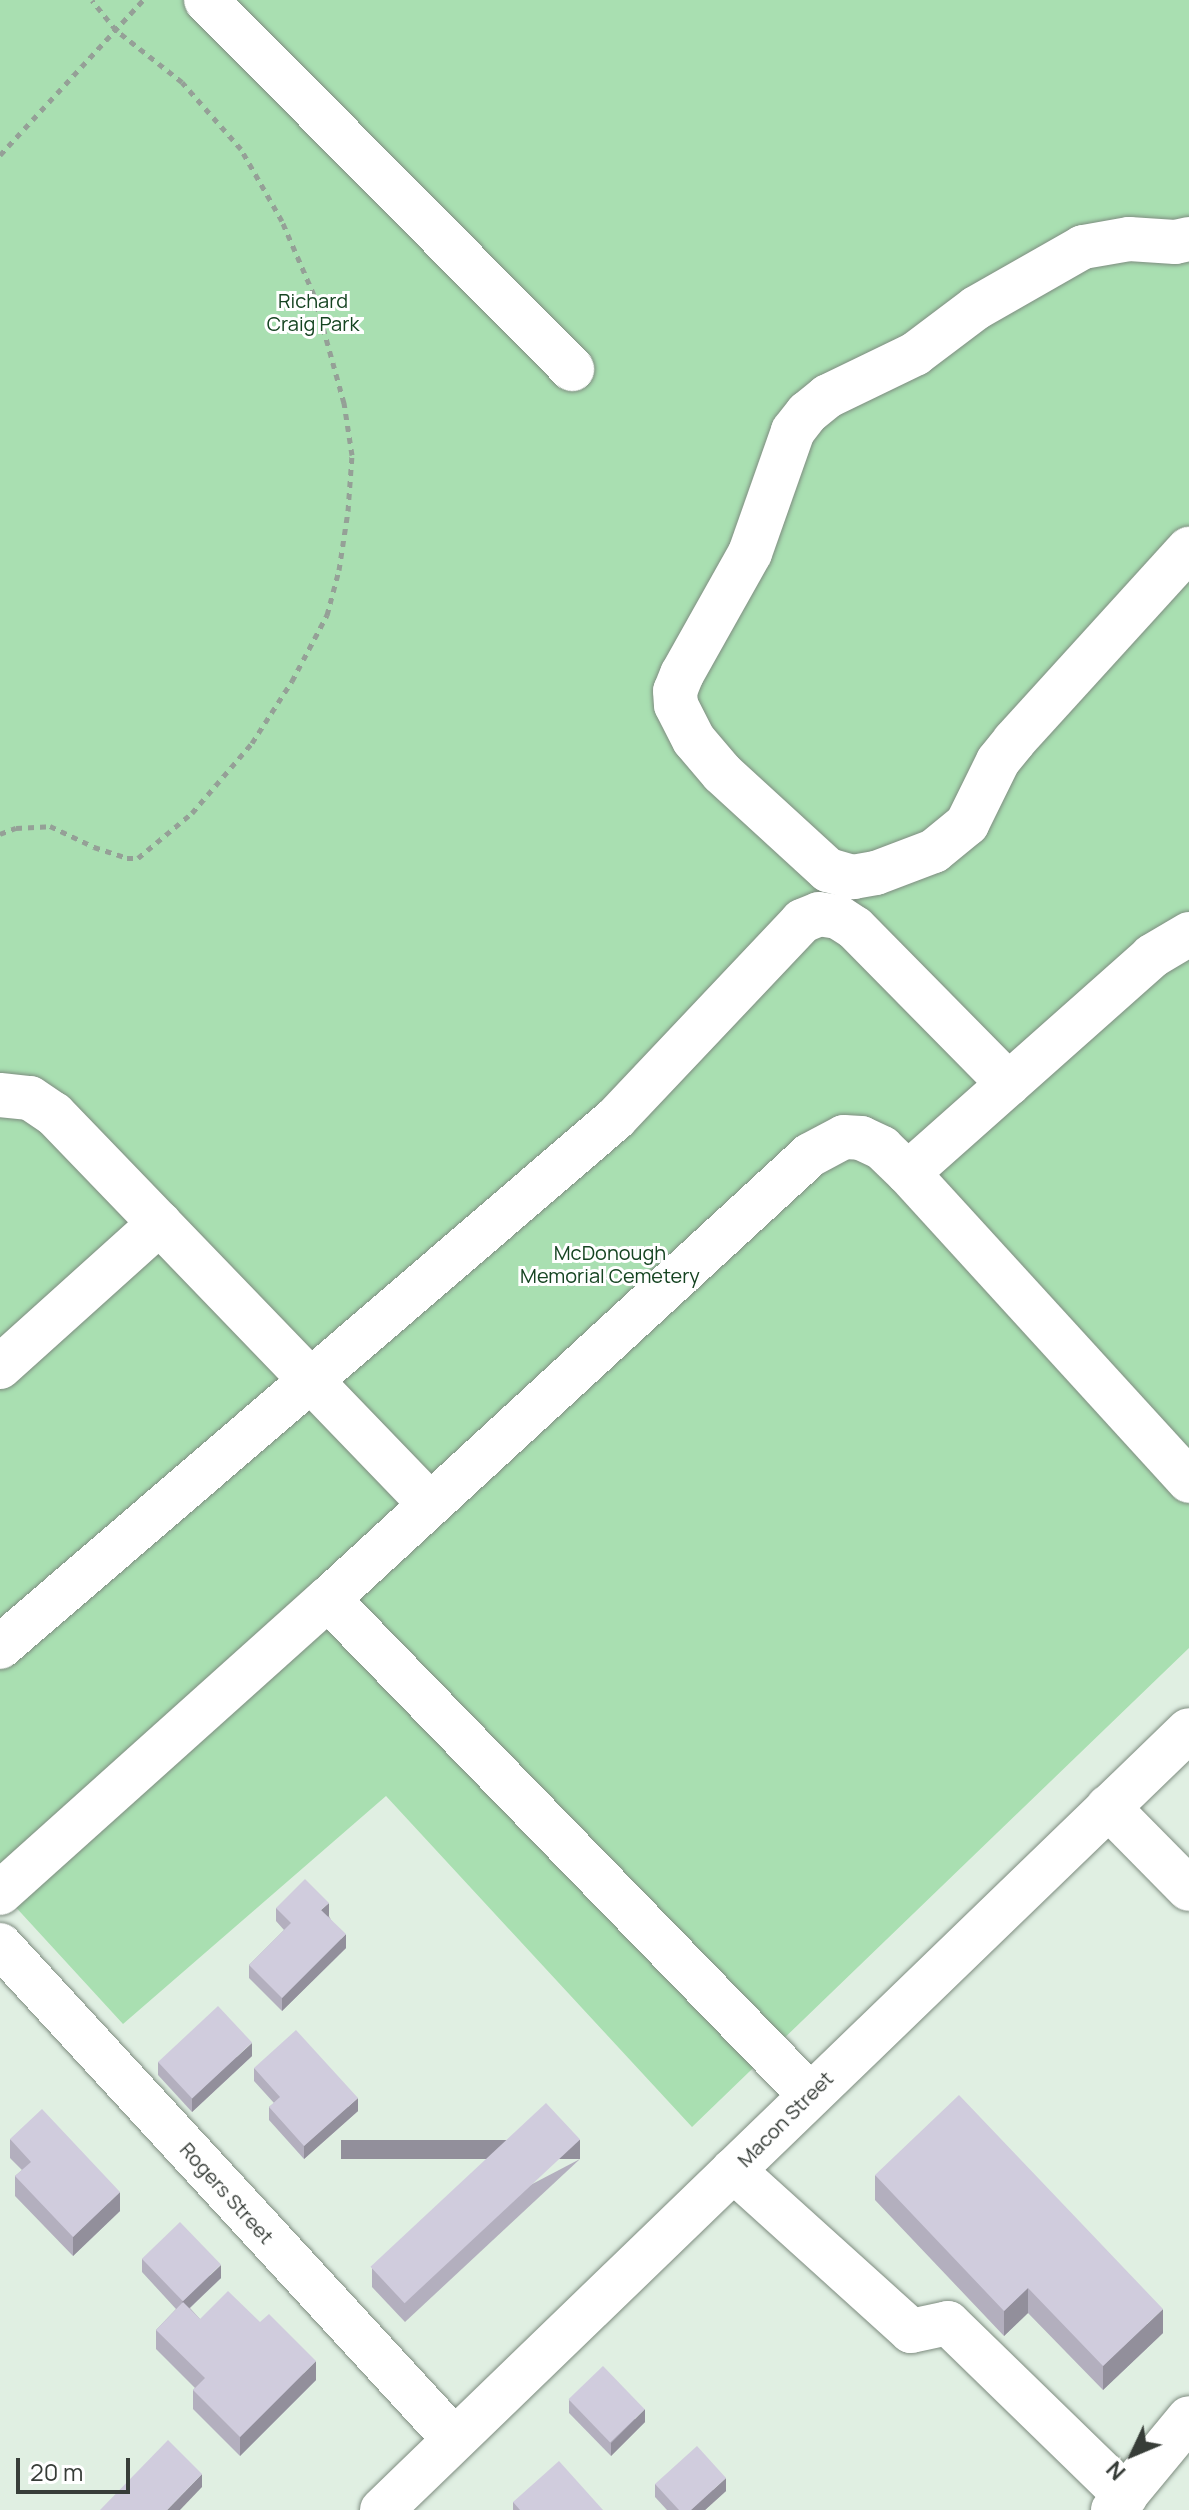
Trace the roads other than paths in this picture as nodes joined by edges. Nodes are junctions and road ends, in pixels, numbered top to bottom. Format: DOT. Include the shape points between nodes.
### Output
graph roads {
  1 [pos="206,0"];
  2 [pos="1189,239"];
  3 [pos="572,369"];
  4 [pos="1189,549"];
  5 [pos="828,870"];
  6 [pos="819,914"];
  7 [pos="1189,934"];
  8 [pos="1009,1084"];
  9 [pos="0,1095"];
  10 [pos="908,1173"];
  11 [pos="160,1223"];
  12 [pos="0,1367"];
  13 [pos="313,1379"];
  14 [pos="1189,1481"];
  15 [pos="430,1504"];
  16 [pos="328,1599"];
  17 [pos="0,1647"];
  18 [pos="1189,1730"];
  19 [pos="1108,1807"];
  20 [pos="1189,1889"];
  21 [pos="0,1893"];
  22 [pos="0,1945"];
  23 [pos="809,2094"];
  24 [pos="733,2170"];
  25 [pos="1189,2418"];
  26 [pos="454,2439"];
  27 [pos="1120,2503"];
  28 [pos="382,2510"];
  1 -- 3 [label="street"];
  2 -- 5 [label="street" via="1129,239 1083,247 976,308 895,366 828,396 793,431 761,528 682,674 676,705 694,740 722,773"];
  4 -- 5 [label="street" via="1014,741 998,761 967,824 953,837 934,851 876,873 853,877"];
  5 -- 6 [label="street"];
  6 -- 8 [label="street" via="838,917 855,928"];
  6 -- 13 [label="street" via="786,936 616,1118"];
  7 -- 8 [label="street" via="1152,956"];
  8 -- 10 [label="street"];
  9 -- 11 [label="street" via="30,1098 54,1114"];
  10 -- 14 [label="street"];
  10 -- 15 [label="street" via="882,1148 861,1138 844,1137 810,1155"];
  11 -- 12 [label="street"];
  11 -- 13 [label="street"];
  13 -- 15 [label="street"];
  13 -- 17 [label="street"];
  15 -- 16 [label="street"];
  16 -- 21 [label="street"];
  16 -- 23 [label="street"];
  18 -- 19 [label="street, Macon Street"];
  19 -- 20 [label="street"];
  19 -- 23 [label="street, Macon Street"];
  22 -- 26 [label="street, Rogers Street"];
  23 -- 24 [label="street, Macon Street"];
  24 -- 26 [label="street, Macon Street"];
  24 -- 27 [label="street" via="911,2331 948,2323"];
  25 -- 27 [label="street"];
  26 -- 28 [label="street, Macon Street"];
}
